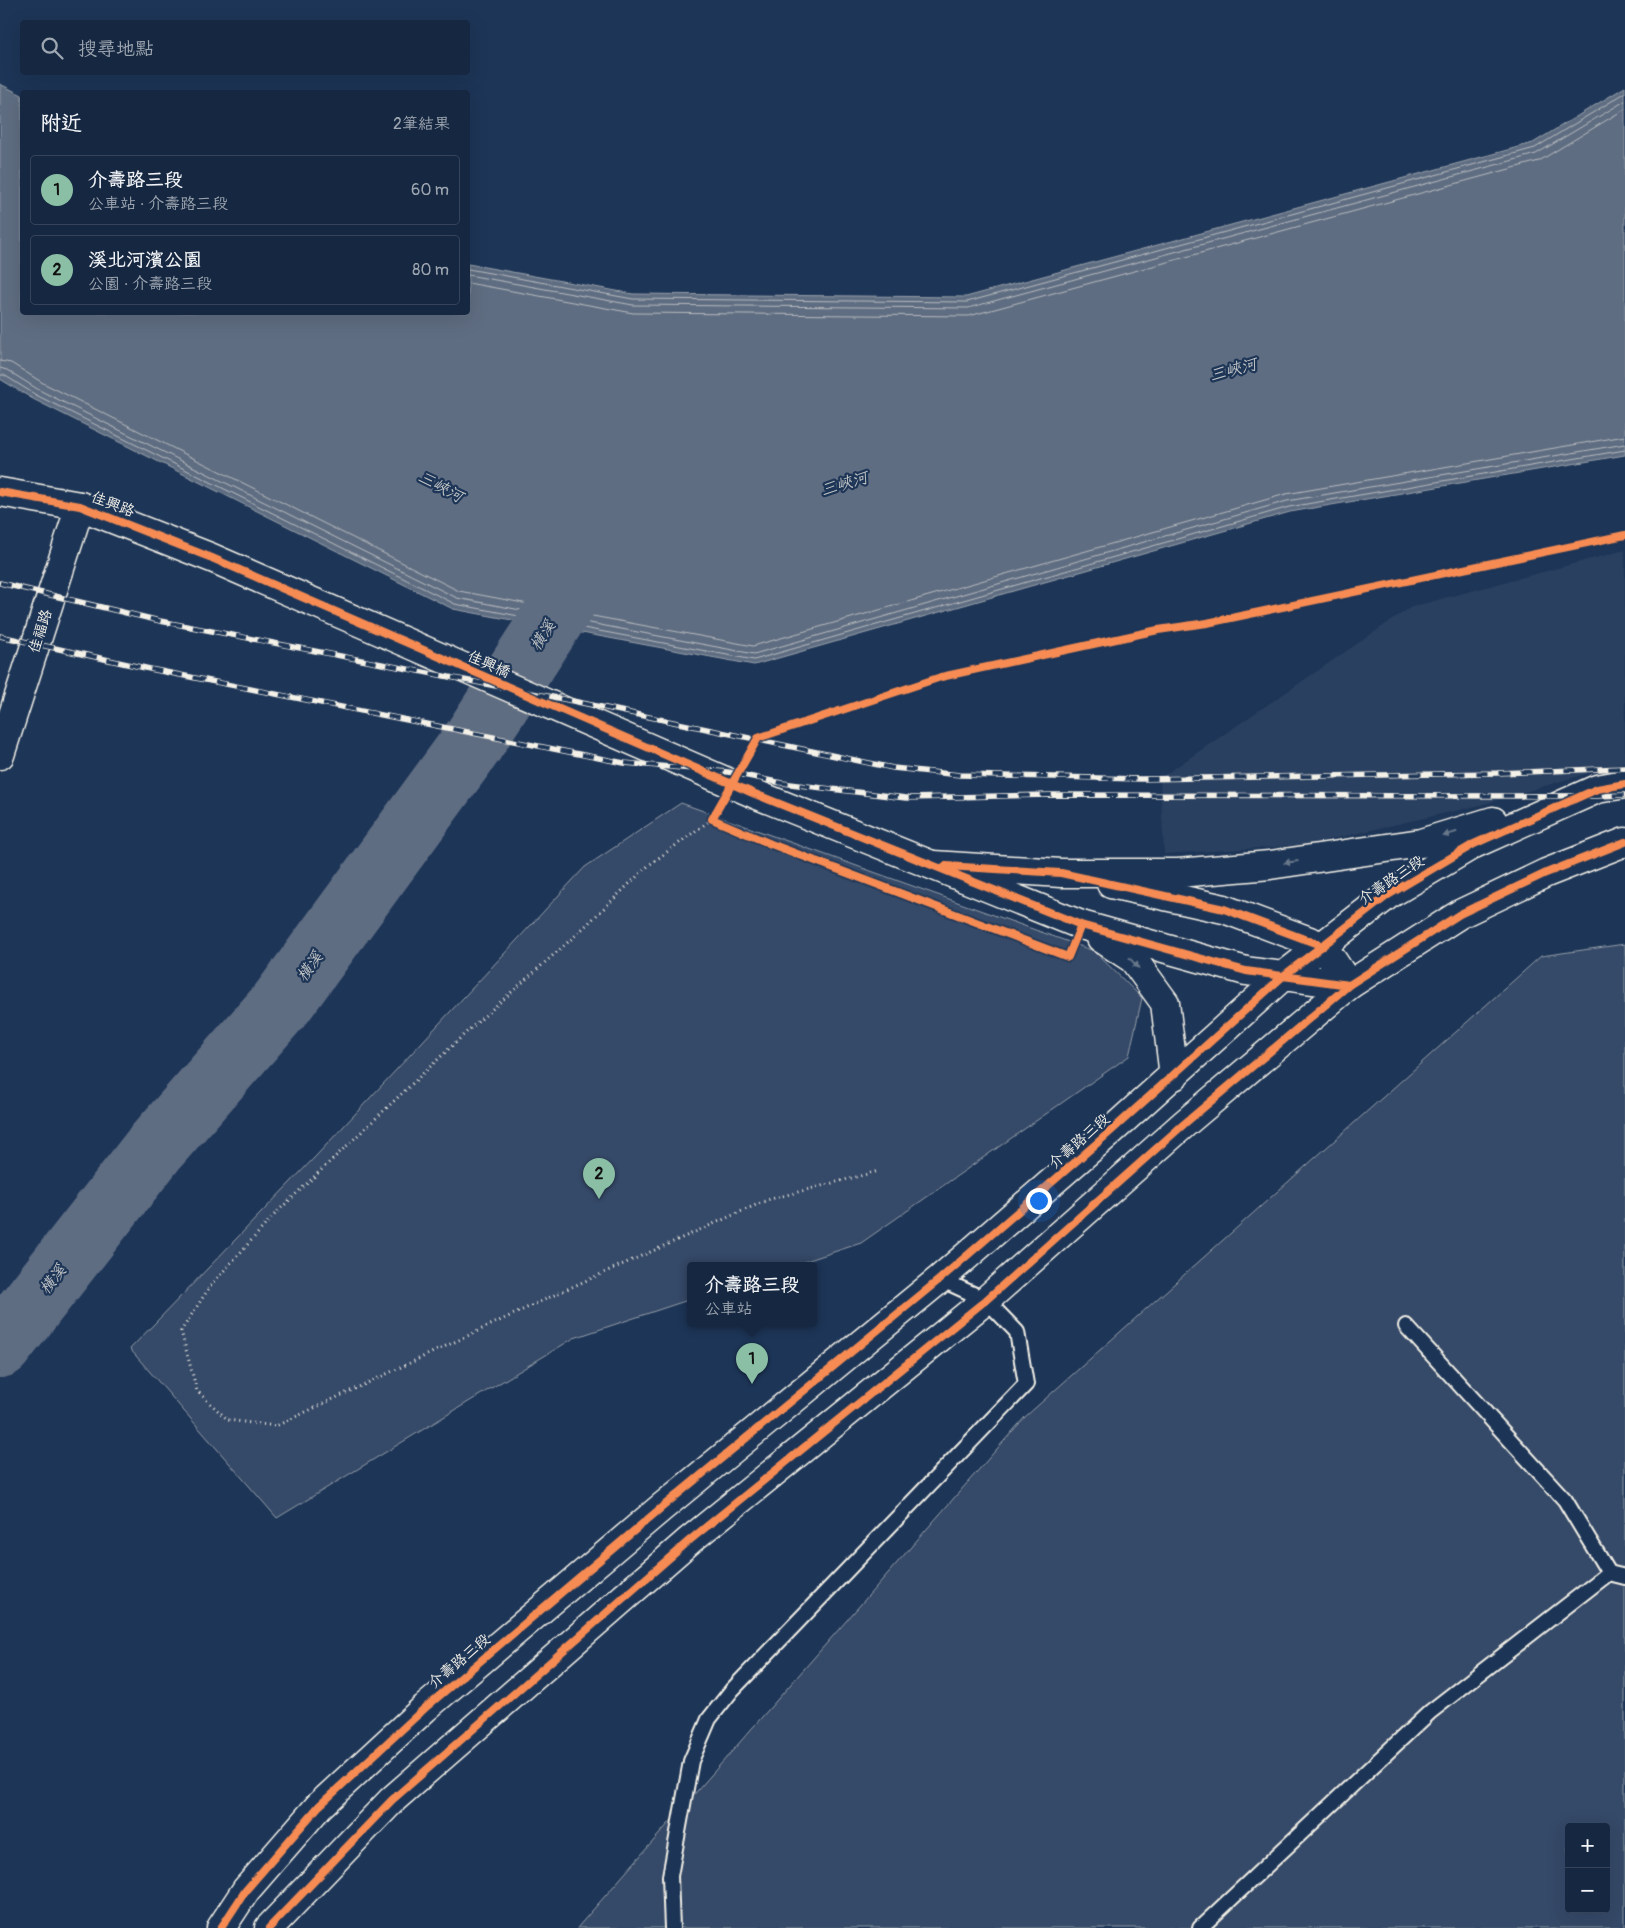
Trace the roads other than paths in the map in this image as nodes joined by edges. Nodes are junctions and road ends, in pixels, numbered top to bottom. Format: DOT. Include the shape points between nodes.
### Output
graph roads {
  1 [pos="0,492"];
  2 [pos="80,506"];
  3 [pos="212,558"];
  4 [pos="0,755"];
  5 [pos="1625,784"];
  6 [pos="1597,789"];
  7 [pos="1625,842"];
  8 [pos="933,865"];
  9 [pos="1061,873"];
  10 [pos="1081,924"];
  11 [pos="1323,946"];
  12 [pos="1282,977"];
  13 [pos="1349,985"];
  14 [pos="1174,1076"];
  15 [pos="940,1279"];
  16 [pos="986,1300"];
  17 [pos="1406,1326"];
  18 [pos="1610,1573"];
  19 [pos="1625,1577"];
  20 [pos="221,1928"];
  21 [pos="270,1928"];
  22 [pos="672,1928"];
  23 [pos="1200,1928"];
  1 -- 2 [label="main road, 佳興路"];
  2 -- 3 [label="main road, 佳興路"];
  2 -- 4 [label="main road, 佳福路"];
  3 -- 8 [label="main road, 佳興橋" via="755,794"];
  5 -- 6 [label="main road, 介壽路三段"];
  6 -- 9 [label="main road, one-way" via="1421,842 1346,854 1178,873"];
  6 -- 11 [label="main road, 介壽路三段" via="1474,844 1388,895"];
  7 -- 13 [label="main road" via="1546,873 1460,914"];
  8 -- 9 [label="main road"];
  8 -- 10 [label="main road, 佳興橋"];
  9 -- 11 [label="main road" via="1224,909"];
  10 -- 12 [label="main road" via="1246,971"];
  10 -- 14 [label="main road, one-way" via="1133,959 1165,1003"];
  11 -- 12 [label="main road, 介壽路三段"];
  11 -- 13 [label="main road"];
  12 -- 13 [label="main road"];
  12 -- 14 [label="main road, 介壽路三段"];
  13 -- 16 [label="main road" via="1184,1124"];
  14 -- 15 [label="main road, 介壽路三段"];
  15 -- 16 [label="lane"];
  15 -- 20 [label="main road, 介壽路三段" via="661,1508 425,1708 320,1806 246,1890"];
  16 -- 21 [label="main road" via="690,1540 400,1793"];
  16 -- 22 [label="lane" via="1017,1332 1026,1384 732,1690 709,1719 691,1761 670,1876"];
  17 -- 18 [label="lane" via="1565,1500"];
  18 -- 19 [label="lane"];
  18 -- 23 [label="lane" via="1430,1712"];
}
